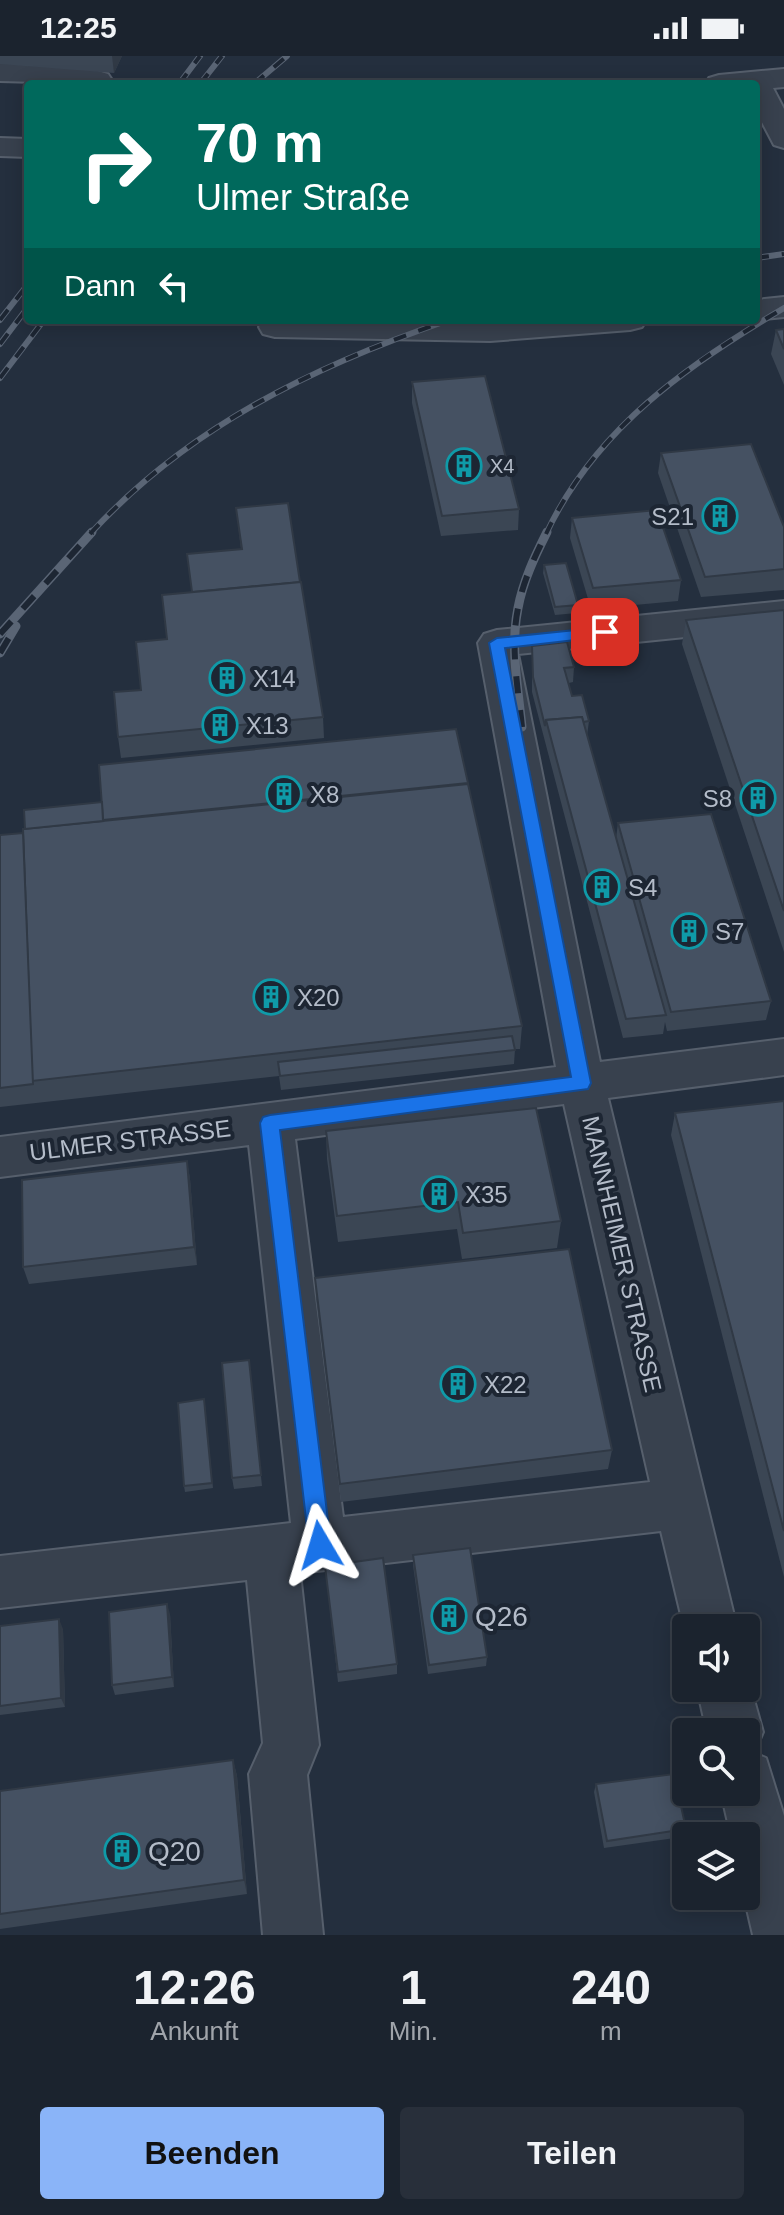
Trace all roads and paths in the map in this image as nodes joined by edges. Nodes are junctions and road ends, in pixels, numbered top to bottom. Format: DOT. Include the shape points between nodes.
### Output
graph roads {
  1 [pos="0,72"];
  2 [pos="770,79"];
  3 [pos="98,80"];
  4 [pos="784,139"];
  5 [pos="784,307"];
  6 [pos="760,310"];
  7 [pos="536,324"];
  8 [pos="489,326"];
  9 [pos="275,327"];
  10 [pos="784,614"];
  11 [pos="784,1057"];
  12 [pos="582,1083"];
  13 [pos="270,1123"];
  14 [pos="0,1157"];
  15 [pos="681,1504"];
  16 [pos="296,1548"];
  17 [pos="0,1582"];
  18 [pos="707,1614"];
  19 [pos="753,1806"];
  20 [pos="293,1935"];
  21 [pos="783,1935"];
  1 -- 3 [label="lane"];
  2 -- 4 [label="lane"];
  5 -- 6 [label="lane"];
  7 -- 8 [label="lane"];
  8 -- 9 [label="lane"];
  10 -- 12 [label="lane, MANNHEIMER STRASSE" via="497,643"];
  11 -- 12 [label="lane, ULMER STRASSE"];
  12 -- 13 [label="lane, ULMER STRASSE"];
  12 -- 15 [label="lane, MANNHEIMER STRASSE"];
  13 -- 14 [label="lane, ULMER STRASSE"];
  13 -- 16 [label="lane"];
  15 -- 16 [label="lane"];
  15 -- 18 [label="lane, MANNHEIMER STRASSE"];
  16 -- 17 [label="lane"];
  16 -- 20 [label="lane" via="291,1745 278,1774"];
  19 -- 21 [label="lane"];
}
